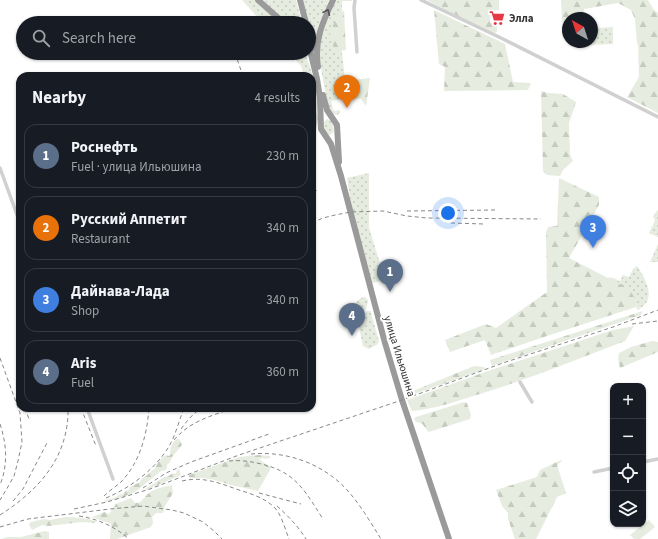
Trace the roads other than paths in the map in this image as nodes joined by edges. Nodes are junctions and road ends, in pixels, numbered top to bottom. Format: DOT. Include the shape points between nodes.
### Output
graph roads {
  1 [pos="258,0"];
  2 [pos="299,0"];
  3 [pos="333,0"];
  4 [pos="355,0"];
  5 [pos="421,0"];
  6 [pos="276,16"];
  7 [pos="303,16"];
  8 [pos="357,52"];
  9 [pos="309,60"];
  10 [pos="312,60"];
  11 [pos="314,60"];
  12 [pos="313,72"];
  13 [pos="316,72"];
  14 [pos="316,74"];
  15 [pos="316,79"];
  16 [pos="321,94"];
  17 [pos="658,117"];
  18 [pos="334,120"];
  19 [pos="322,129"];
  20 [pos="337,129"];
  21 [pos="316,131"];
  22 [pos="0,168"];
  23 [pos="341,176"];
  24 [pos="16,212"];
  25 [pos="520,382"];
  26 [pos="532,402"];
  27 [pos="88,412"];
  28 [pos="658,459"];
  29 [pos="646,461"];
  30 [pos="610,469"];
  31 [pos="594,472"];
  32 [pos="113,478"];
  33 [pos="449,539"];
  1 -- 6 [label="highway"];
  2 -- 7 [label="highway"];
  16 -- 3 [label="highway, one-way" via="317,41"];
  4 -- 8 [label="street"];
  5 -- 17 [label="street"];
  9 -- 12 [label="highway"];
  10 -- 13 [label="highway"];
  11 -- 16 [label="highway"];
  14 -- 16 [label="highway"];
  15 -- 16 [label="highway"];
  16 -- 18 [label="highway"];
  16 -- 19 [label="highway"];
  18 -- 19 [label="highway" via="325,117"];
  18 -- 20 [label="highway"];
  19 -- 20 [label="highway" via="327,136 332,137"];
  19 -- 21 [label="street"];
  19 -- 23 [label="highway" via="331,144"];
  20 -- 23 [label="highway"];
  22 -- 24 [label="street"];
  23 -- 33 [label="highway, улица Ильюшина" via="385,343"];
  25 -- 26 [label="street"];
  27 -- 32 [label="street"];
  28 -- 29 [label="street"];
  30 -- 31 [label="street"];
}
